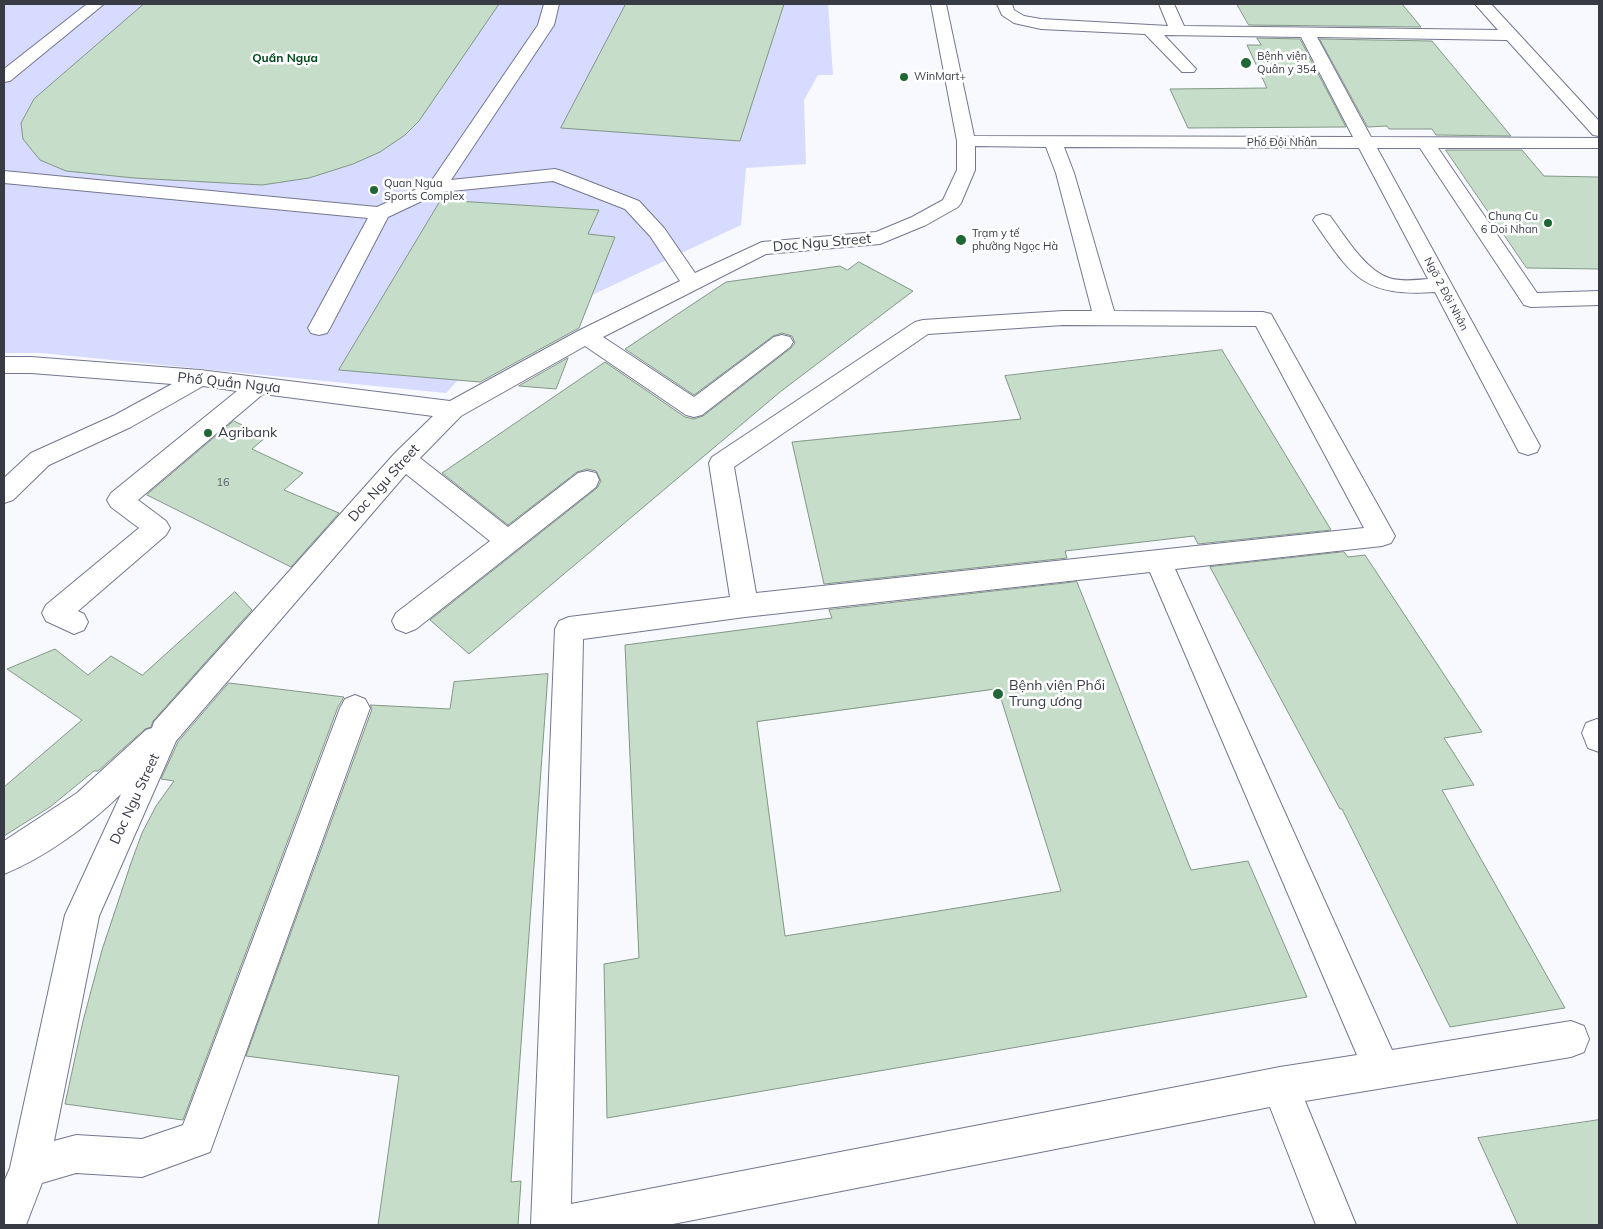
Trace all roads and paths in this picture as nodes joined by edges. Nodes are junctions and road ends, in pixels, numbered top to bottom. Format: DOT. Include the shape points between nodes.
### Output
graph roads {
  1 [pos="96,4"];
  2 [pos="552,4"];
  3 [pos="938,4"];
  4 [pos="1005,4"];
  5 [pos="1167,4"];
  6 [pos="1483,4"];
  7 [pos="1150,30"];
  8 [pos="1178,31"];
  9 [pos="1307,34"];
  10 [pos="1512,35"];
  11 [pos="1188,69"];
  12 [pos="4,77"];
  13 [pos="1599,131"];
  14 [pos="966,142"];
  15 [pos="1054,143"];
  16 [pos="1364,143"];
  17 [pos="1426,143"];
  18 [pos="1592,143"];
  19 [pos="1599,158"];
  20 [pos="4,177"];
  21 [pos="437,187"];
  22 [pos="380,213"];
  23 [pos="1323,220"];
  24 [pos="691,282"];
  25 [pos="1442,285"];
  26 [pos="1599,298"];
  27 [pos="1106,319"];
  28 [pos="319,328"];
  29 [pos="586,336"];
  30 [pos="782,342"];
  31 [pos="4,365"];
  32 [pos="200,378"];
  33 [pos="258,386"];
  34 [pos="453,410"];
  35 [pos="1528,446"];
  36 [pos="404,459"];
  37 [pos="587,480"];
  38 [pos="4,493"];
  39 [pos="508,541"];
  40 [pos="1158,560"];
  41 [pos="745,606"];
  42 [pos="406,621"];
  43 [pos="74,622"];
  44 [pos="355,708"];
  45 [pos="166,732"];
  46 [pos="1599,734"];
  47 [pos="1599,738"];
  48 [pos="4,858"];
  49 [pos="1571,1039"];
  50 [pos="1382,1069"];
  51 [pos="1280,1086"];
  52 [pos="29,1168"];
  53 [pos="6,1225"];
  54 [pos="551,1225"];
  55 [pos="568,1225"];
  56 [pos="1336,1225"];
  1 -- 12 [label="street"];
  2 -- 21 [label="street" via="546,25"];
  3 -- 14 [label="street, Doc Ngu Street"];
  4 -- 7 [label="street" via="1007,12 1019,20 1041,24"];
  5 -- 8 [label="street"];
  6 -- 10 [label="street"];
  7 -- 8 [label="street"];
  7 -- 11 [label="street"];
  8 -- 9 [label="street"];
  9 -- 10 [label="street"];
  9 -- 16 [label="street, Ngõ 2 Đội Nhân"];
  10 -- 13 [label="street"];
  14 -- 15 [label="street, Phố Đội Nhân"];
  14 -- 24 [label="street, Doc Ngu Street" via="966,170 951,203 919,221 880,238 762,248"];
  15 -- 16 [label="street, Phố Đội Nhân"];
  15 -- 27 [label="street"];
  16 -- 17 [label="street, Phố Đội Nhân"];
  16 -- 25 [label="street, Ngõ 2 Đội Nhân"];
  17 -- 18 [label="street, Phố Đội Nhân"];
  17 -- 26 [label="street" via="1531,300"];
  18 -- 19 [label="street"];
  20 -- 22 [label="street"];
  21 -- 22 [label="street"];
  21 -- 24 [label="street" via="555,175 632,205 657,232"];
  22 -- 28 [label="street"];
  23 -- 25 [label="street" via="1368,276 1392,285"];
  24 -- 29 [label="street, Doc Ngu Street"];
  25 -- 35 [label="street, Ngõ 2 Đội Nhân"];
  27 -- 40 [label="street" via="1263,320 1382,536"];
  27 -- 41 [label="street" via="1063,318 924,327 721,463"];
  29 -- 30 [label="street" via="694,409"];
  29 -- 34 [label="street, Doc Ngu Street"];
  31 -- 32 [label="street, Phố Quần Ngựa"];
  32 -- 33 [label="street, Phố Quần Ngựa"];
  32 -- 38 [label="street" via="122,421 40,459"];
  33 -- 34 [label="street, Phố Quần Ngựa"];
  33 -- 43 [label="street" via="120,500 157,528 56,612"];
  34 -- 36 [label="street, Doc Ngu Street"];
  36 -- 39 [label="street"];
  36 -- 45 [label="street, Doc Ngu Street"];
  37 -- 39 [label="street"];
  39 -- 42 [label="street"];
  40 -- 41 [label="street"];
  40 -- 50 [label="street"];
  41 -- 54 [label="street" via="568,629"];
  44 -- 52 [label="street" via="197,1139 142,1158 76,1154"];
  45 -- 48 [label="street" via="88,804"];
  45 -- 52 [label="street, Doc Ngu Street" via="82,914"];
  46 -- 47 [label="street"];
  49 -- 50 [label="street"];
  50 -- 51 [label="street"];
  51 -- 55 [label="street"];
  51 -- 56 [label="street"];
  52 -- 53 [label="street, Doc Ngu Street"];
}
